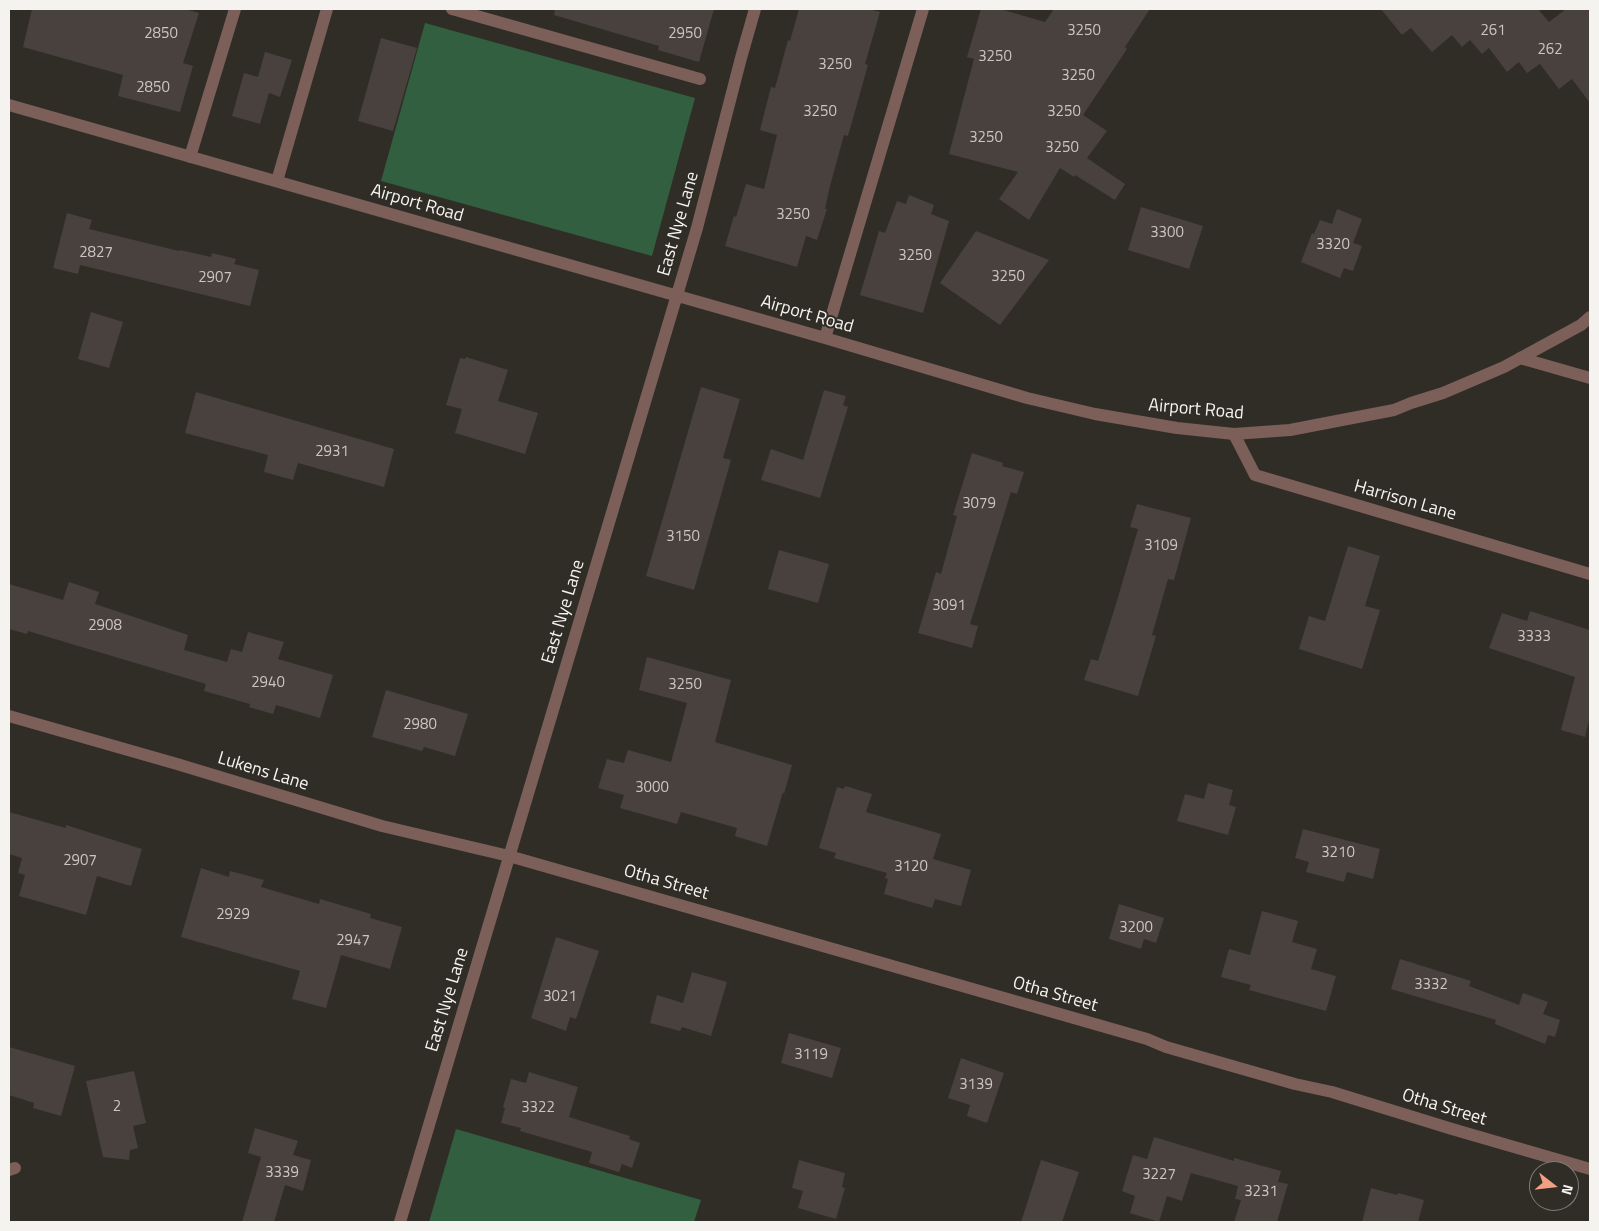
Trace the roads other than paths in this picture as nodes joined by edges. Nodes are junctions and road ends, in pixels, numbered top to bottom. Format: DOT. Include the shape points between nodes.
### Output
graph roads {
  1 [pos="235,9"];
  2 [pos="327,9"];
  3 [pos="452,9"];
  4 [pos="755,9"];
  5 [pos="922,9"];
  6 [pos="700,79"];
  7 [pos="9,105"];
  8 [pos="190,157"];
  9 [pos="278,181"];
  10 [pos="676,296"];
  11 [pos="1590,317"];
  12 [pos="825,338"];
  13 [pos="1520,358"];
  14 [pos="1590,378"];
  15 [pos="1234,434"];
  16 [pos="1590,574"];
  17 [pos="9,716"];
  18 [pos="509,856"];
  19 [pos="1590,1169"];
  20 [pos="400,1222"];
  1 -- 8 [label="street"];
  2 -- 9 [label="street"];
  3 -- 6 [label="street"];
  4 -- 10 [label="street, East Nye Lane"];
  5 -- 12 [label="street"];
  7 -- 8 [label="street, Airport Road"];
  8 -- 9 [label="street, Airport Road"];
  9 -- 10 [label="street, Airport Road"];
  10 -- 12 [label="street, Airport Road"];
  10 -- 18 [label="street, East Nye Lane"];
  11 -- 13 [label="street, Airport Road"];
  12 -- 15 [label="street, Airport Road" via="1067,408 1134,422"];
  13 -- 14 [label="street"];
  13 -- 15 [label="street, Airport Road" via="1443,393 1394,410 1290,430"];
  15 -- 16 [label="street, Harrison Lane" via="1255,475"];
  17 -- 18 [label="street, Lukens Lane" via="382,826"];
  18 -- 19 [label="street, Otha Street"];
  18 -- 20 [label="street, East Nye Lane"];
}
